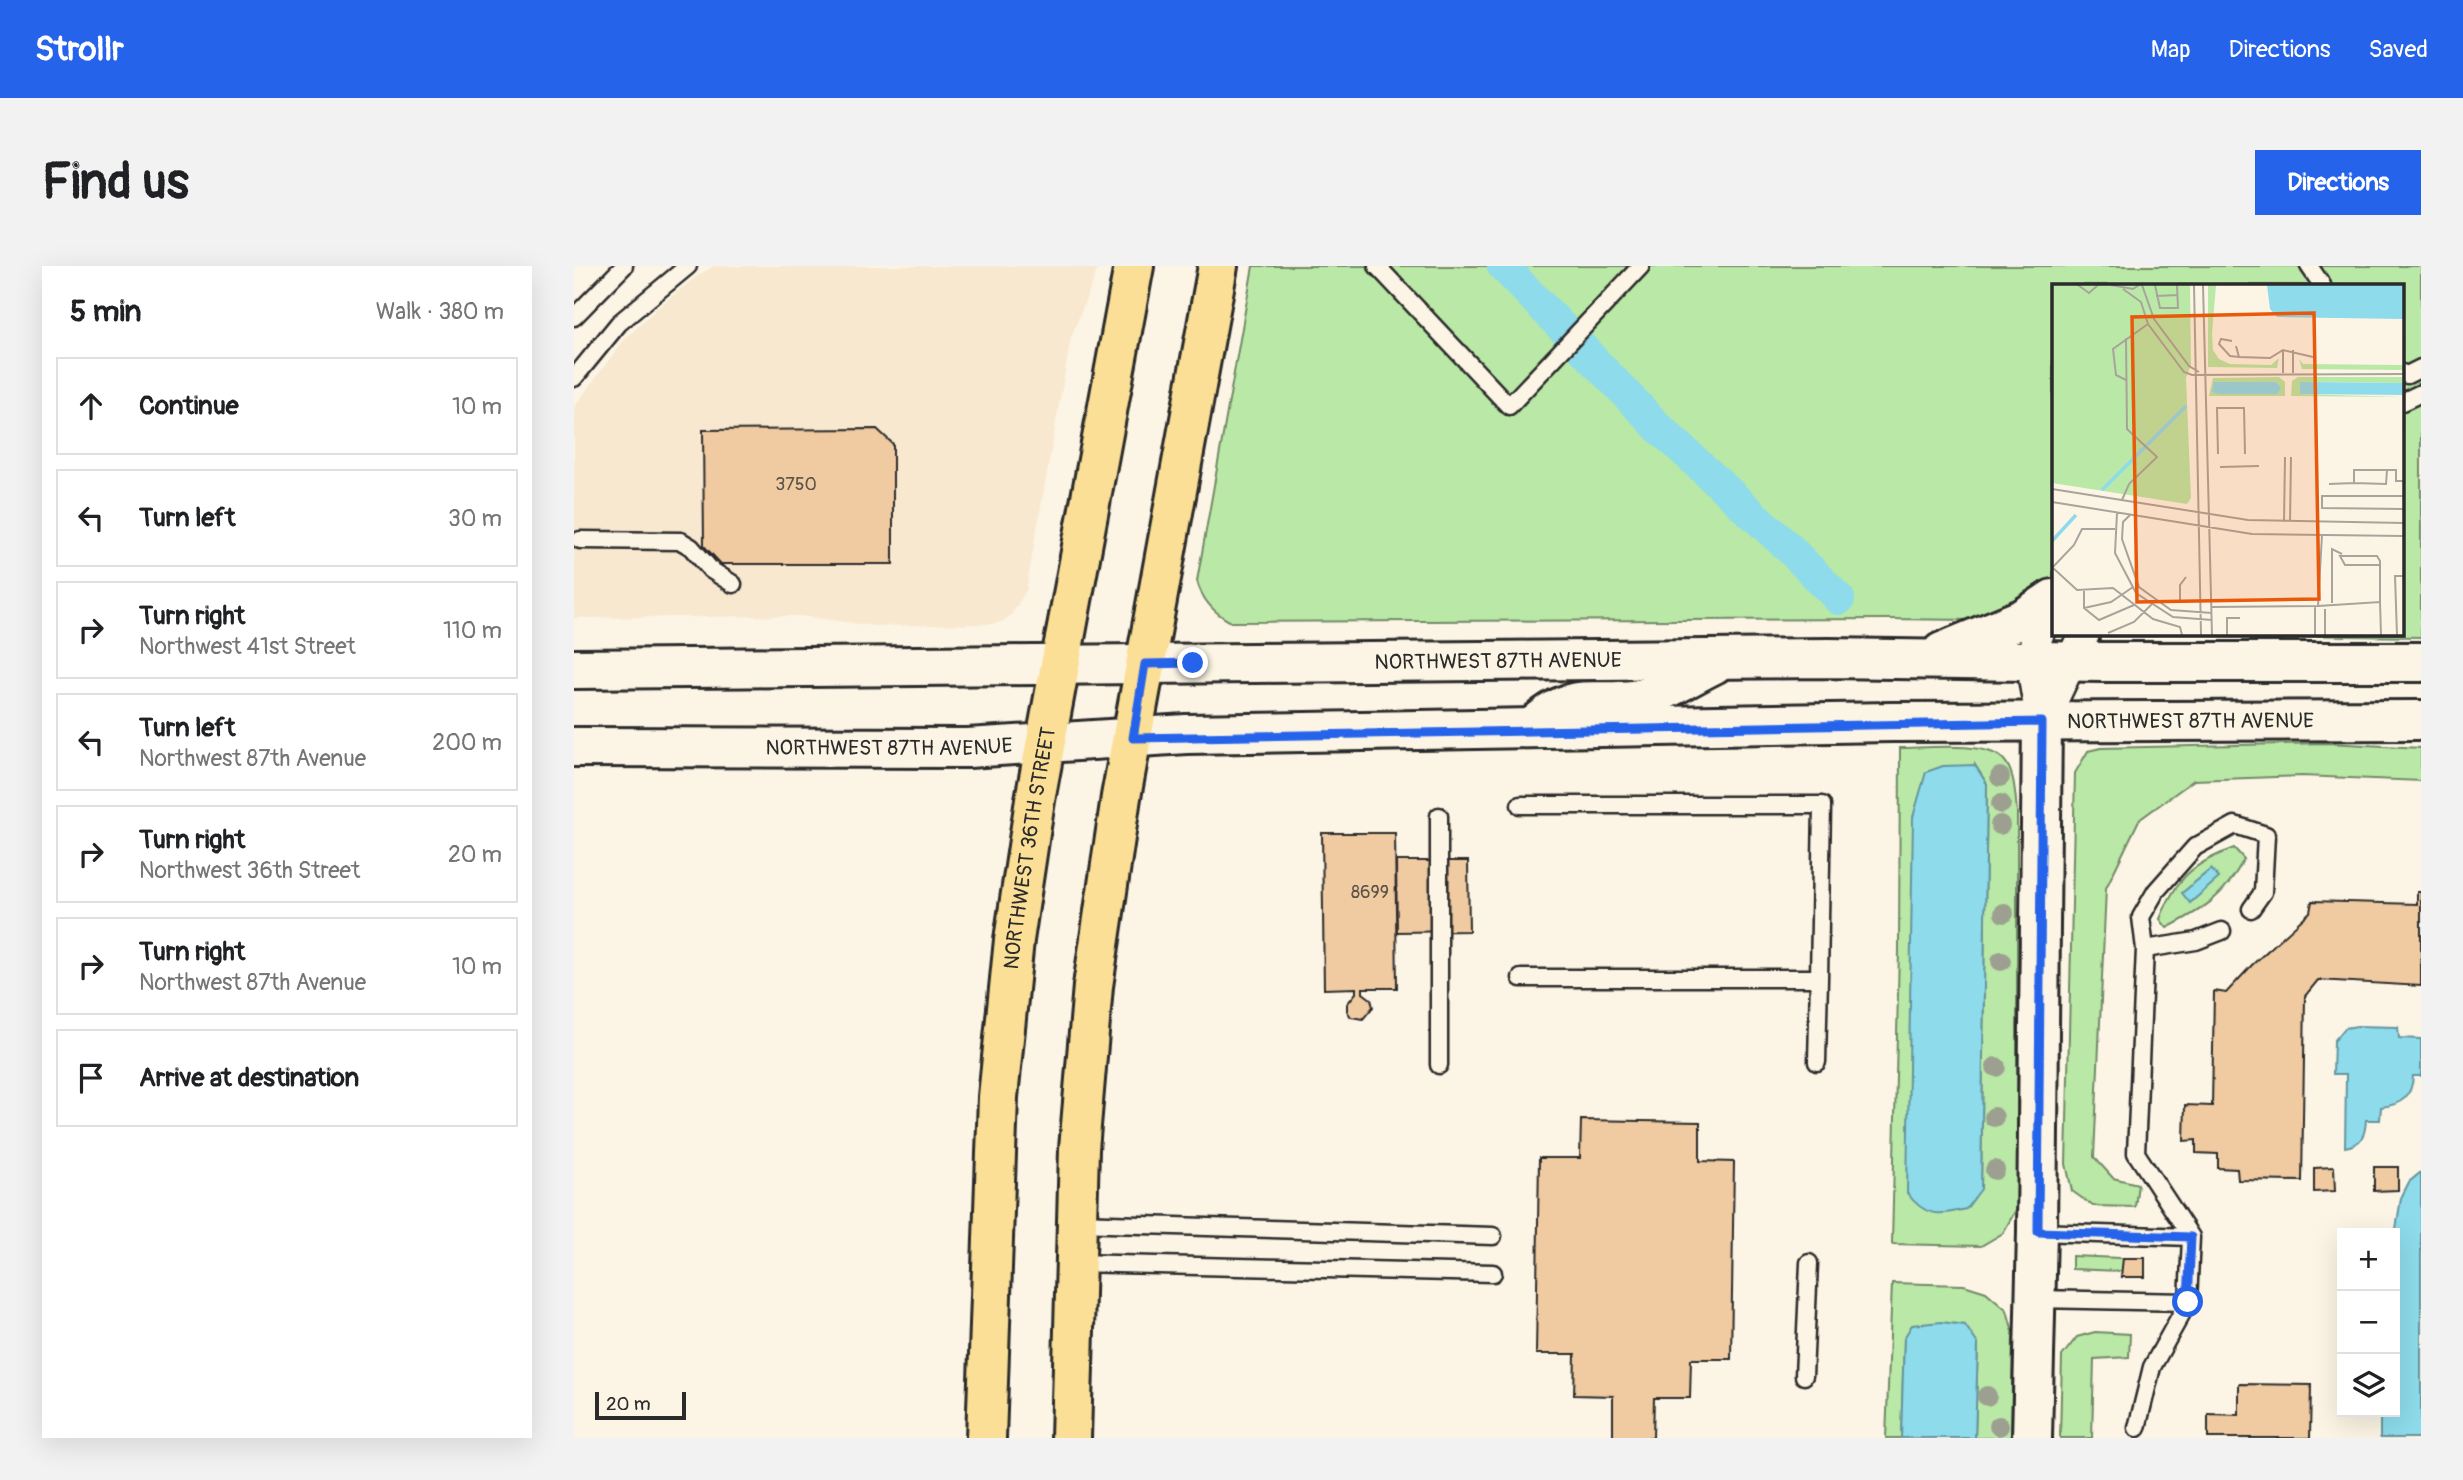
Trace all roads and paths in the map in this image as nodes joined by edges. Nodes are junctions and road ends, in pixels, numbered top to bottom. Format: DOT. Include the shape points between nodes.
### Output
graph roads {
  1 [pos="624,266"];
  2 [pos="688,266"];
  3 [pos="1134,266"];
  4 [pos="1377,266"];
  5 [pos="1641,266"];
  6 [pos="2309,266"];
  7 [pos="1214,272"];
  8 [pos="2321,284"];
  9 [pos="574,317"];
  10 [pos="2421,368"];
  11 [pos="575,373"];
  12 [pos="2403,373"];
  13 [pos="2421,393"];
  14 [pos="2403,401"];
  15 [pos="580,540"];
  16 [pos="733,584"];
  17 [pos="2052,602"];
  18 [pos="2052,603"];
  19 [pos="2184,648"];
  20 [pos="2061,652"];
  21 [pos="1924,658"];
  22 [pos="1725,659"];
  23 [pos="2421,662"];
  24 [pos="1145,664"];
  25 [pos="1060,665"];
  26 [pos="574,669"];
  27 [pos="2421,720"];
  28 [pos="2042,722"];
  29 [pos="1531,729"];
  30 [pos="1133,738"];
  31 [pos="1046,743"];
  32 [pos="574,747"];
  33 [pos="1520,805"];
  34 [pos="1438,816"];
  35 [pos="2251,909"];
  36 [pos="2222,931"];
  37 [pos="2145,949"];
  38 [pos="1521,978"];
  39 [pos="1819,978"];
  40 [pos="1817,1062"];
  41 [pos="1439,1065"];
  42 [pos="1077,1223"];
  43 [pos="2038,1232"];
  44 [pos="1493,1236"];
  45 [pos="2191,1237"];
  46 [pos="1076,1263"];
  47 [pos="1809,1263"];
  48 [pos="1493,1273"];
  49 [pos="2035,1299"];
  50 [pos="2188,1302"];
  51 [pos="1804,1376"];
  52 [pos="2137,1428"];
  53 [pos="986,1438"];
  54 [pos="1071,1438"];
  55 [pos="2032,1438"];
  1 -- 9 [label="lane"];
  2 -- 11 [label="lane" via="619,323"];
  3 -- 25 [label="main road, NORTHWEST 36TH STREET"];
  4 -- 5 [label="lane" via="1509,406"];
  6 -- 8 [label="lane"];
  7 -- 24 [label="main road"];
  10 -- 12 [label="lane"];
  13 -- 14 [label="lane"];
  15 -- 16 [label="lane" via="681,541"];
  17 -- 21 [label="main road" via="2024,618"];
  18 -- 20 [label="street" via="2039,629"];
  19 -- 20 [label="main road, NORTHWEST 87TH AVENUE"];
  19 -- 23 [label="main road, NORTHWEST 87TH AVENUE"];
  20 -- 21 [label="main road, NORTHWEST 87TH AVENUE"];
  20 -- 28 [label="street"];
  21 -- 22 [label="main road, NORTHWEST 87TH AVENUE"];
  22 -- 24 [label="main road, NORTHWEST 87TH AVENUE"];
  22 -- 29 [label="main road" via="1641,699 1561,705"];
  24 -- 25 [label="main road, NORTHWEST 87TH AVENUE"];
  24 -- 30 [label="main road"];
  25 -- 26 [label="main road, NORTHWEST 87TH AVENUE"];
  25 -- 31 [label="main road, NORTHWEST 36TH STREET"];
  27 -- 28 [label="main road, NORTHWEST 87TH AVENUE"];
  28 -- 29 [label="main road, NORTHWEST 87TH AVENUE"];
  28 -- 43 [label="main road"];
  29 -- 30 [label="main road, NORTHWEST 87TH AVENUE"];
  30 -- 31 [label="main road, NORTHWEST 87TH AVENUE"];
  30 -- 42 [label="main road" via="1093,986"];
  31 -- 32 [label="main road, NORTHWEST 87TH AVENUE" via="954,748"];
  31 -- 53 [label="main road, NORTHWEST 36TH STREET" via="1014,940 998,1097"];
  33 -- 39 [label="lane" via="1822,805"];
  34 -- 41 [label="lane"];
  35 -- 37 [label="lane" via="2263,892 2266,835 2235,825 2195,847 2156,891 2141,917"];
  36 -- 37 [label="lane" via="2196,941"];
  37 -- 45 [label="lane" via="2136,1153"];
  38 -- 39 [label="lane"];
  39 -- 40 [label="lane"];
  42 -- 44 [label="lane"];
  42 -- 46 [label="main road"];
  43 -- 45 [label="lane"];
  43 -- 49 [label="main road"];
  45 -- 50 [label="lane"];
  46 -- 48 [label="lane"];
  46 -- 54 [label="main road"];
  47 -- 51 [label="lane"];
  49 -- 50 [label="lane"];
  49 -- 55 [label="main road"];
  50 -- 52 [label="lane" via="2152,1367"];
}
